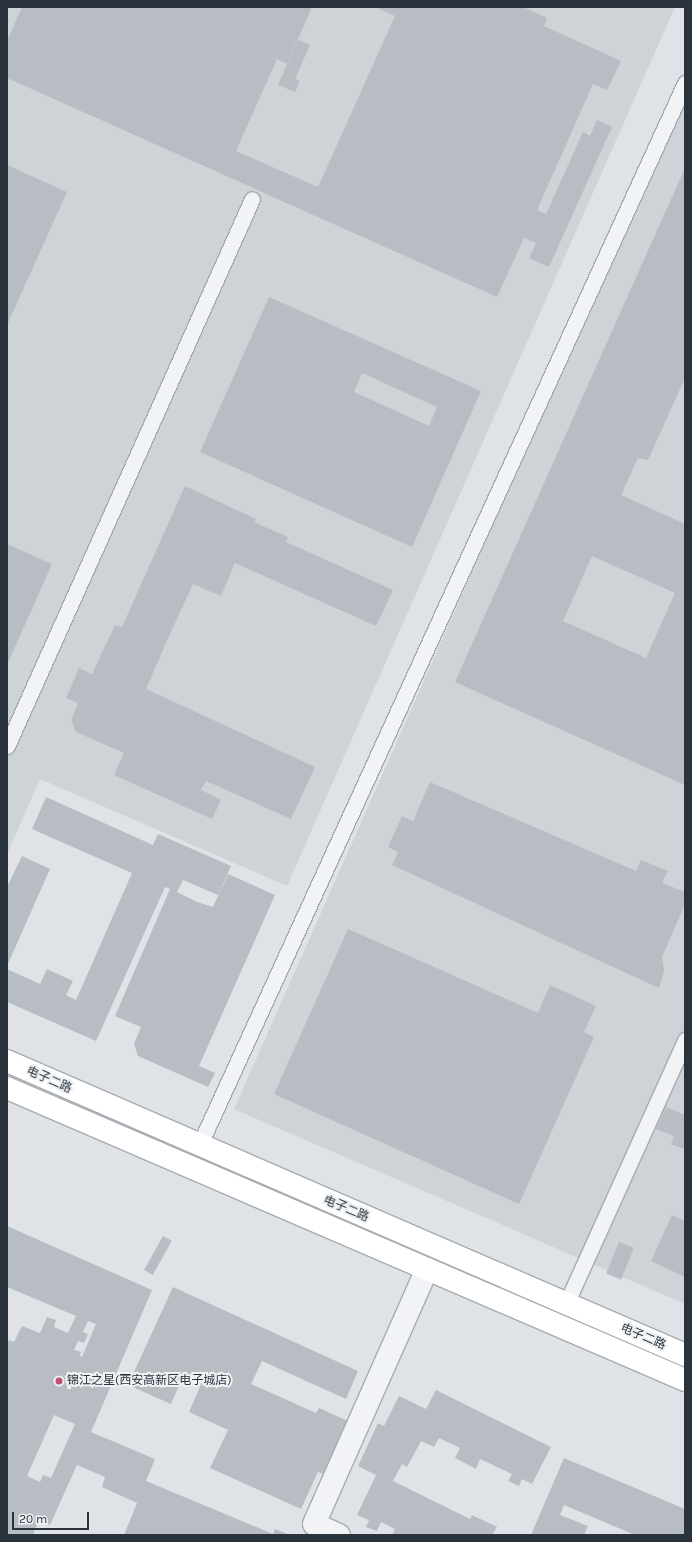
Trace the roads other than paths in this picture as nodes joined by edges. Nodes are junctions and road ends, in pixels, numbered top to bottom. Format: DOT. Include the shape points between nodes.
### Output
graph roads {
  1 [pos="685,83"];
  2 [pos="252,199"];
  3 [pos="7,746"];
  4 [pos="685,1040"];
  5 [pos="7,1061"];
  6 [pos="7,1088"];
  7 [pos="199,1146"];
  8 [pos="427,1269"];
  9 [pos="566,1304"];
  10 [pos="685,1355"];
  11 [pos="685,1380"];
  12 [pos="339,1535"];
  1 -- 7 [label="lane"];
  2 -- 3 [label="lane"];
  4 -- 9 [label="lane"];
  5 -- 7 [label="main road, 电子二路"];
  6 -- 8 [label="main road, 电子二路"];
  7 -- 9 [label="main road, 电子二路"];
  8 -- 11 [label="main road, 电子二路"];
  8 -- 12 [label="street" via="314,1524"];
  9 -- 10 [label="main road, 电子二路"];
}
